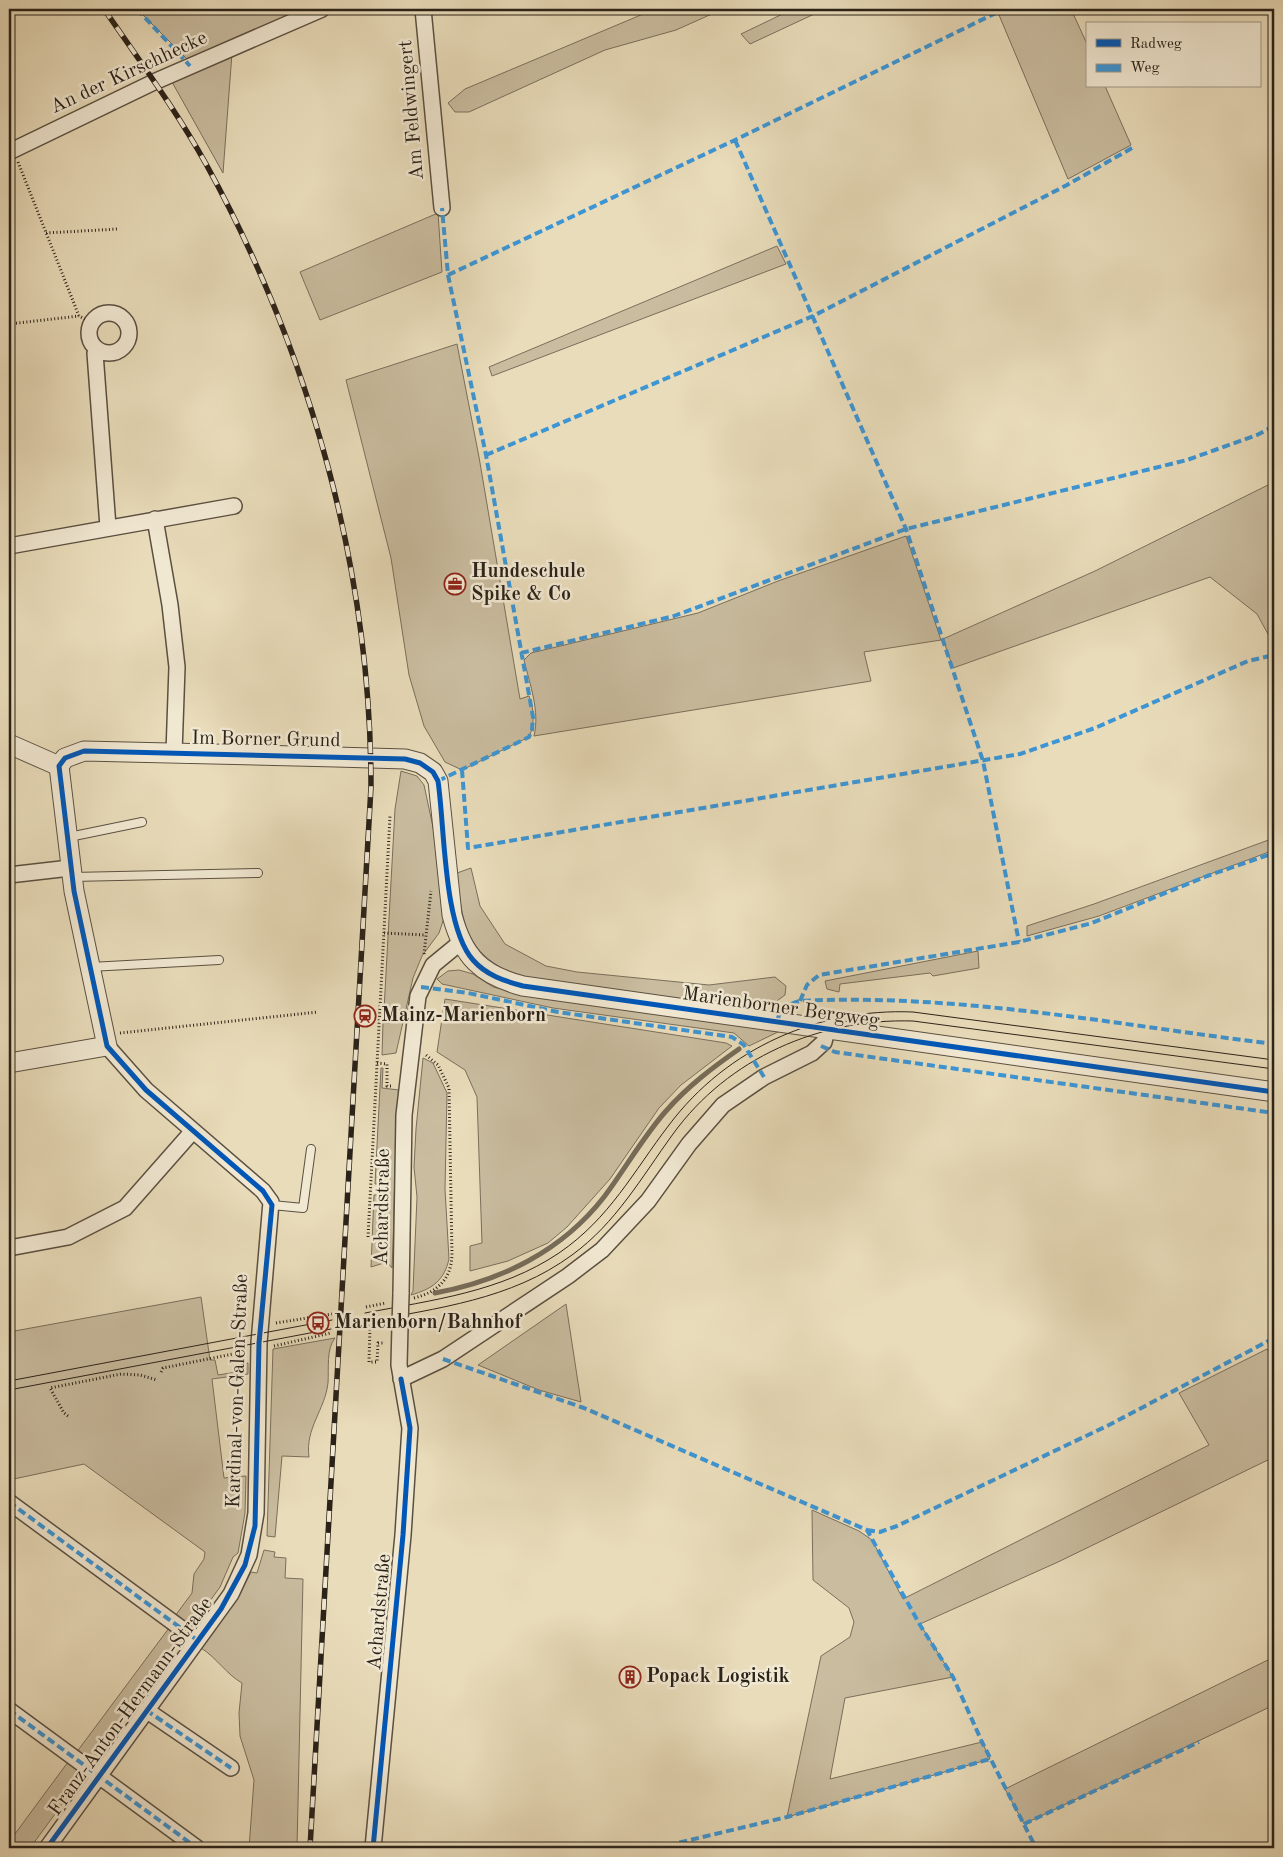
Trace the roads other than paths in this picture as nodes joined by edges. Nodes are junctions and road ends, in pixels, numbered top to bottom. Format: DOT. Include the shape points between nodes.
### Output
graph roads {
  1 [pos="322,9"];
  2 [pos="423,9"];
  3 [pos="11,151"];
  4 [pos="442,208"];
  5 [pos="98,350"];
  6 [pos="234,506"];
  7 [pos="155,519"];
  8 [pos="108,527"];
  9 [pos="9,546"];
  10 [pos="9,744"];
  11 [pos="174,753"];
  12 [pos="59,766"];
  13 [pos="438,780"];
  14 [pos="142,822"];
  15 [pos="67,837"];
  16 [pos="71,873"];
  17 [pos="258,873"];
  18 [pos="9,875"];
  19 [pos="461,942"];
  20 [pos="219,960"];
  21 [pos="90,967"];
  22 [pos="827,1030"];
  23 [pos="106,1040"];
  24 [pos="9,1063"];
  25 [pos="1274,1092"];
  26 [pos="192,1132"];
  27 [pos="310,1149"];
  28 [pos="272,1205"];
  29 [pos="9,1248"];
  30 [pos="401,1379"];
  31 [pos="9,1502"];
  32 [pos="249,1555"];
  33 [pos="197,1640"];
  34 [pos="9,1710"];
  35 [pos="146,1710"];
  36 [pos="231,1768"];
  37 [pos="99,1776"];
  38 [pos="47,1848"];
  39 [pos="197,1848"];
  40 [pos="373,1848"];
  1 -- 3 [label="street, An der Kirschhecke" via="154,82"];
  2 -- 4 [label="street, Am Feldwingert"];
  5 -- 5 [label="street" via="111,353 124,348 130,335 121,317 109,313 86,320 90,340"];
  5 -- 8 [label="street" via="94,353"];
  6 -- 7 [label="street"];
  7 -- 8 [label="street"];
  7 -- 11 [label="street" via="177,667"];
  8 -- 9 [label="street"];
  10 -- 12 [label="street"];
  11 -- 12 [label="street, Im Borner Grund" via="84,751 64,758"];
  11 -- 13 [label="street, Im Borner Grund" via="405,759 420,763"];
  12 -- 15 [label="street"];
  13 -- 19 [label="street, Marienborner Bergweg" via="452,915"];
  14 -- 15 [label="lane"];
  15 -- 16 [label="street"];
  16 -- 17 [label="lane"];
  16 -- 18 [label="street"];
  16 -- 21 [label="street"];
  19 -- 22 [label="street, Marienborner Bergweg" via="481,968 523,986"];
  19 -- 30 [label="street, Achardstraße, bridge" via="440,957 420,987 411,1051 404,1115 402,1298 395,1323"];
  20 -- 21 [label="lane"];
  21 -- 23 [label="street"];
  22 -- 25 [label="street, Marienborner Bergweg"];
  22 -- 30 [label="street" via="824,1042 812,1053 764,1077 723,1105 689,1144 648,1201 602,1250 443,1359"];
  23 -- 24 [label="street"];
  23 -- 26 [label="street" via="146,1090"];
  26 -- 28 [label="street" via="263,1191"];
  26 -- 29 [label="street" via="125,1208 68,1237"];
  27 -- 28 [label="lane" via="303,1208"];
  28 -- 32 [label="street, Kardinal-von-Galen-Straße" via="256,1512"];
  30 -- 40 [label="street, Achardstraße" via="410,1428"];
  31 -- 33 [label="street"];
  32 -- 33 [label="street, Franz-Anton-Hermann-Straße" via="231,1594"];
  33 -- 35 [label="street, Franz-Anton-Hermann-Straße"];
  34 -- 37 [label="street"];
  35 -- 36 [label="street, Franz-Anton-Hermann-Straße"];
  35 -- 37 [label="street, Franz-Anton-Hermann-Straße"];
  37 -- 38 [label="street, Franz-Anton-Hermann-Straße"];
  37 -- 39 [label="street"];
}
